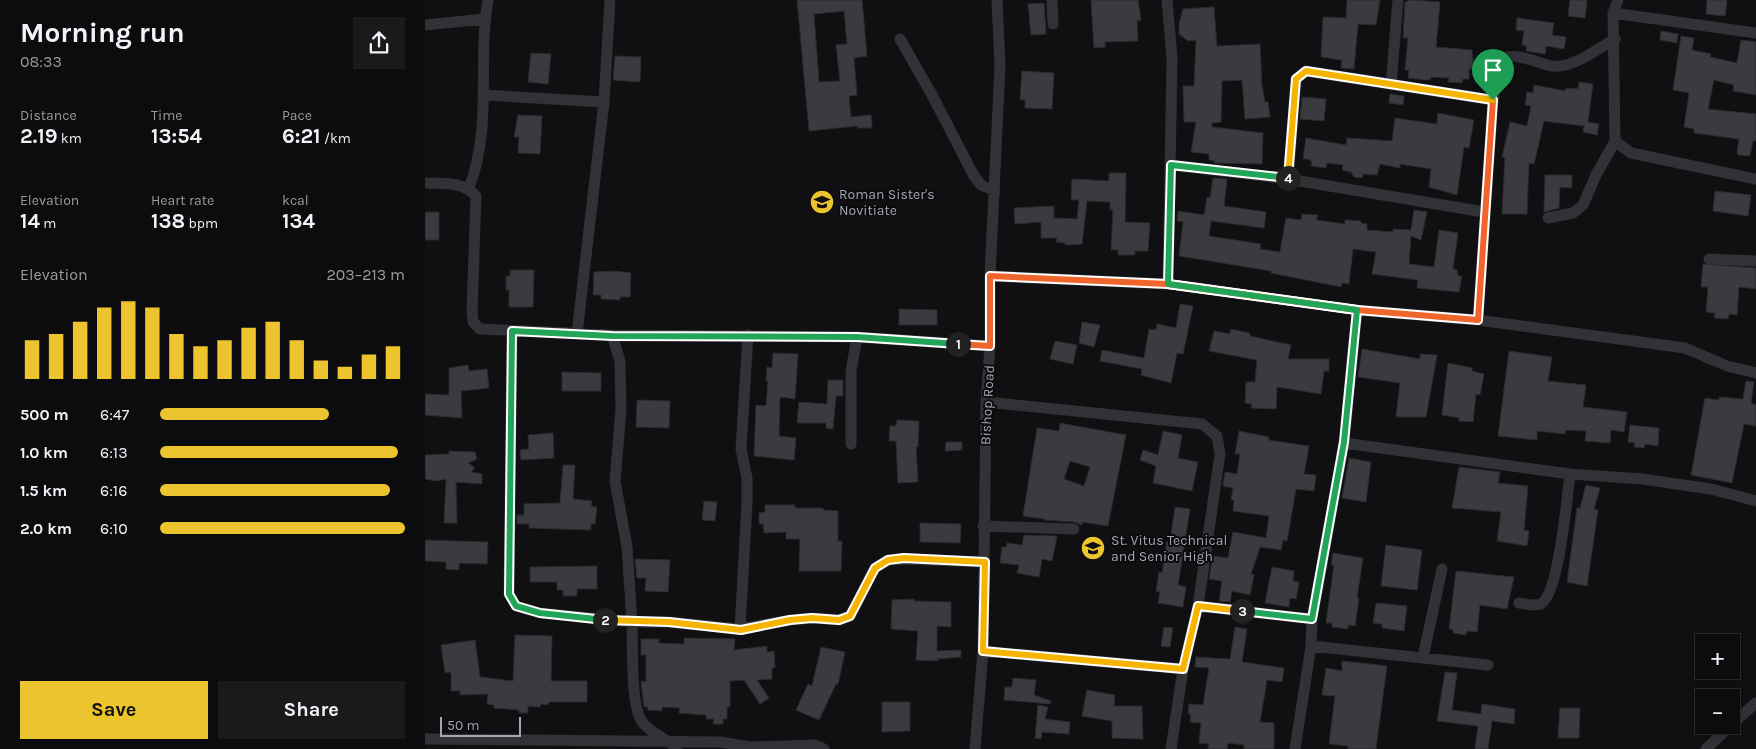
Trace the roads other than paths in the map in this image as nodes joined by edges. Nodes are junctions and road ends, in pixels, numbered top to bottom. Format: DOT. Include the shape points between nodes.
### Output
graph roads {
  1 [pos="488,0"];
  2 [pos="610,0"];
  3 [pos="997,0"];
  4 [pos="1053,0"];
  5 [pos="1167,0"];
  6 [pos="1398,0"];
  7 [pos="1618,0"];
  8 [pos="1613,12"];
  9 [pos="484,19"];
  10 [pos="1053,24"];
  11 [pos="425,25"];
  12 [pos="1756,33"];
  13 [pos="900,39"];
  14 [pos="1615,39"];
  15 [pos="1391,85"];
  16 [pos="484,95"];
  17 [pos="1493,100"];
  18 [pos="604,102"];
  19 [pos="1615,141"];
  20 [pos="1171,165"];
  21 [pos="1288,179"];
  22 [pos="1756,179"];
  23 [pos="425,183"];
  24 [pos="469,188"];
  25 [pos="995,191"];
  26 [pos="1484,212"];
  27 [pos="1547,218"];
  28 [pos="1709,259"];
  29 [pos="1756,261"];
  30 [pos="990,276"];
  31 [pos="1168,284"];
  32 [pos="1357,310"];
  33 [pos="1478,320"];
  34 [pos="512,331"];
  35 [pos="577,333"];
  36 [pos="748,335"];
  37 [pos="612,336"];
  38 [pos="857,337"];
  39 [pos="990,346"];
  40 [pos="1756,373"];
  41 [pos="986,402"];
  42 [pos="1344,442"];
  43 [pos="851,444"];
  44 [pos="1570,474"];
  45 [pos="1756,500"];
  46 [pos="983,526"];
  47 [pos="1074,529"];
  48 [pos="985,562"];
  49 [pos="1442,569"];
  50 [pos="1519,603"];
  51 [pos="1198,606"];
  52 [pos="1312,619"];
  53 [pos="632,622"];
  54 [pos="741,630"];
  55 [pos="1311,646"];
  56 [pos="983,651"];
  57 [pos="1423,657"];
  58 [pos="1488,665"];
  59 [pos="1183,669"];
  60 [pos="1756,703"];
  61 [pos="1740,717"];
  62 [pos="1721,734"];
  63 [pos="425,739"];
  64 [pos="674,746"];
  65 [pos="824,749"];
  66 [pos="975,749"];
  67 [pos="1171,749"];
  68 [pos="1295,749"];
  69 [pos="1705,749"];
  1 -- 9 [label="street"];
  2 -- 18 [label="street"];
  3 -- 25 [label="street, Bishop Road" via="999,66"];
  4 -- 10 [label="street"];
  5 -- 20 [label="street" via="1172,58"];
  6 -- 15 [label="street"];
  7 -- 8 [label="street"];
  8 -- 12 [label="street"];
  8 -- 14 [label="street"];
  9 -- 11 [label="street"];
  9 -- 16 [label="street"];
  13 -- 25 [label="street" via="973,176 981,185"];
  14 -- 17 [label="street" via="1567,65 1504,58"];
  14 -- 19 [label="street"];
  15 -- 17 [label="street"];
  15 -- 21 [label="street" via="1306,71 1301,73 1296,79"];
  16 -- 18 [label="street"];
  16 -- 24 [label="street" via="483,132"];
  17 -- 26 [label="street"];
  18 -- 35 [label="street"];
  19 -- 22 [label="street" via="1631,153"];
  19 -- 27 [label="street" via="1583,205 1573,213"];
  20 -- 21 [label="street"];
  20 -- 31 [label="street"];
  21 -- 26 [label="street"];
  23 -- 24 [label="street" via="459,184"];
  24 -- 34 [label="street" via="476,196 473,322 480,330"];
  25 -- 30 [label="street, Bishop Road"];
  26 -- 33 [label="street"];
  28 -- 29 [label="street"];
  30 -- 31 [label="street"];
  30 -- 39 [label="street, Bishop Road"];
  31 -- 32 [label="street"];
  32 -- 33 [label="street"];
  32 -- 42 [label="street"];
  33 -- 40 [label="street" via="1685,348 1727,366"];
  34 -- 35 [label="street"];
  34 -- 53 [label="street" via="509,594 516,606 540,613"];
  35 -- 37 [label="street"];
  36 -- 37 [label="street"];
  36 -- 38 [label="street"];
  36 -- 54 [label="street" via="741,449 747,478 747,503"];
  37 -- 53 [label="street" via="620,361 621,409 615,482 627,547"];
  38 -- 39 [label="street"];
  38 -- 43 [label="street" via="851,371"];
  39 -- 41 [label="street, Bishop Road"];
  41 -- 46 [label="street, Bishop Road"];
  41 -- 51 [label="street" via="1202,424 1217,436 1220,454"];
  42 -- 44 [label="street"];
  42 -- 52 [label="street"];
  44 -- 45 [label="street" via="1642,479 1711,489"];
  44 -- 50 [label="street" via="1556,571 1549,591 1544,603"];
  46 -- 47 [label="street"];
  46 -- 48 [label="street, Bishop Road"];
  48 -- 54 [label="street" via="888,560 875,568 850,616 839,620 790,620"];
  48 -- 56 [label="street, Bishop Road"];
  49 -- 57 [label="street"];
  51 -- 52 [label="street"];
  51 -- 59 [label="street"];
  52 -- 55 [label="street"];
  53 -- 54 [label="street" via="669,622"];
  53 -- 64 [label="street" via="635,706 643,723"];
  55 -- 57 [label="street"];
  55 -- 68 [label="street"];
  56 -- 59 [label="street"];
  56 -- 66 [label="street, Bishop Road"];
  57 -- 58 [label="street"];
  59 -- 67 [label="street"];
  60 -- 61 [label="street"];
  62 -- 69 [label="street"];
  63 -- 64 [label="street"];
  64 -- 65 [label="street" via="719,742 750,747 815,745"];
}
